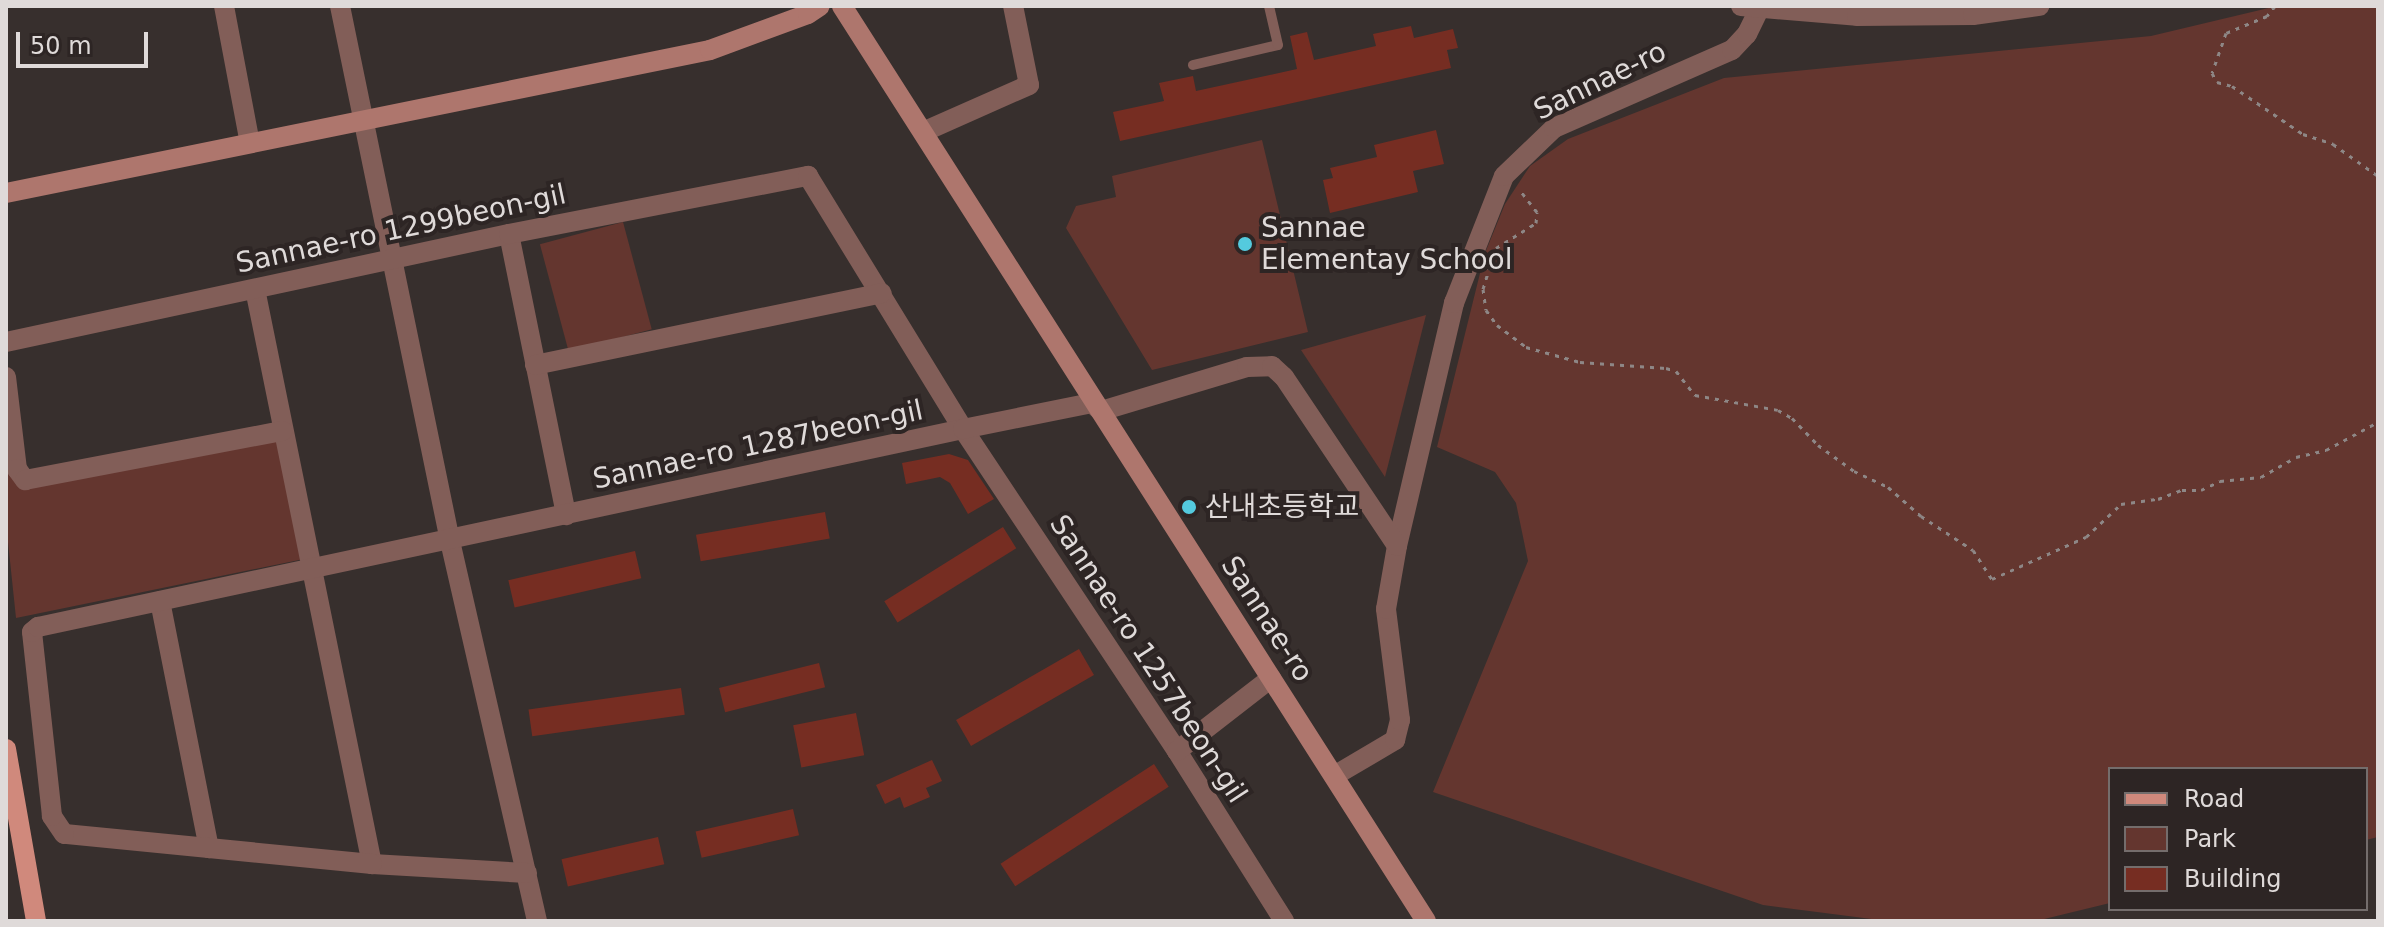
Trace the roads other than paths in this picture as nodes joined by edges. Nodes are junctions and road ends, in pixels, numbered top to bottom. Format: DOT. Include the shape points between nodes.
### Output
graph roads {
  1 [pos="224,6"];
  2 [pos="340,6"];
  3 [pos="820,6"];
  4 [pos="842,6"];
  5 [pos="1013,6"];
  6 [pos="1269,6"];
  7 [pos="2039,6"];
  8 [pos="1750,7"];
  9 [pos="1857,11"];
  10 [pos="1193,65"];
  11 [pos="364,120"];
  12 [pos="923,132"];
  13 [pos="250,143"];
  14 [pos="808,176"];
  15 [pos="6,193"];
  16 [pos="509,234"];
  17 [pos="393,261"];
  18 [pos="255,289"];
  19 [pos="882,293"];
  20 [pos="6,342"];
  21 [pos="535,365"];
  22 [pos="6,377"];
  23 [pos="1101,411"];
  24 [pos="963,429"];
  25 [pos="282,431"];
  26 [pos="566,515"];
  27 [pos="450,541"];
  28 [pos="1397,546"];
  29 [pos="311,569"];
  30 [pos="160,601"];
  31 [pos="1271,678"];
  32 [pos="6,749"];
  33 [pos="1177,751"];
  34 [pos="1334,776"];
  35 [pos="209,848"];
  36 [pos="372,864"];
  37 [pos="527,873"];
  38 [pos="36,921"];
  39 [pos="537,921"];
  40 [pos="1284,921"];
  41 [pos="1426,921"];
  1 -- 13 [label="street"];
  2 -- 11 [label="street"];
  3 -- 11 [label="main road" via="710,50"];
  4 -- 12 [label="main road, Sannae-ro"];
  5 -- 12 [label="street" via="1029,85"];
  6 -- 10 [label="lane" via="1278,45"];
  7 -- 9 [label="street" via="1973,15"];
  8 -- 9 [label="street"];
  8 -- 28 [label="street, Sannae-ro" via="1747,34 1732,50 1554,128 1504,176 1454,303"];
  11 -- 13 [label="main road"];
  11 -- 17 [label="street"];
  12 -- 23 [label="main road, Sannae-ro"];
  13 -- 15 [label="main road"];
  14 -- 16 [label="street, Sannae-ro 1299beon-gil"];
  14 -- 19 [label="street, Sannae-ro 1287beon-gil"];
  16 -- 17 [label="street, Sannae-ro 1299beon-gil"];
  16 -- 21 [label="street, Sannae-ro 1287beon-gil"];
  17 -- 18 [label="street, Sannae-ro 1299beon-gil"];
  17 -- 27 [label="street"];
  18 -- 20 [label="street, Sannae-ro 1299beon-gil"];
  18 -- 25 [label="street"];
  19 -- 21 [label="street"];
  19 -- 24 [label="street, Sannae-ro 1287beon-gil"];
  21 -- 26 [label="street, Sannae-ro 1287beon-gil"];
  22 -- 25 [label="street" via="17,469 25,480"];
  23 -- 24 [label="street, Sannae-ro 1287beon-gil" via="1092,403"];
  23 -- 28 [label="street" via="1247,367 1272,366"];
  23 -- 31 [label="main road, Sannae-ro"];
  24 -- 26 [label="street, Sannae-ro 1287beon-gil"];
  24 -- 33 [label="street, Sannae-ro 1257beon-gil"];
  25 -- 29 [label="street"];
  26 -- 27 [label="street, Sannae-ro 1287beon-gil"];
  27 -- 29 [label="street, Sannae-ro 1287beon-gil"];
  27 -- 37 [label="street"];
  28 -- 34 [label="street, Sannae-ro" via="1386,609 1400,720 1395,740"];
  29 -- 30 [label="street, Sannae-ro 1287beon-gil"];
  29 -- 36 [label="street"];
  30 -- 35 [label="street"];
  30 -- 35 [label="street, Sannae-ro 1287beon-gil" via="32,632 52,816 64,834"];
  31 -- 33 [label="street"];
  31 -- 34 [label="main road, Sannae-ro"];
  32 -- 38 [label="main road"];
  33 -- 40 [label="street, Sannae-ro 1257beon-gil"];
  34 -- 41 [label="main road, Sannae-ro"];
  35 -- 36 [label="street, Sannae-ro 1287beon-gil"];
  36 -- 37 [label="street, Sannae-ro 1287beon-gil"];
  37 -- 39 [label="street"];
}
